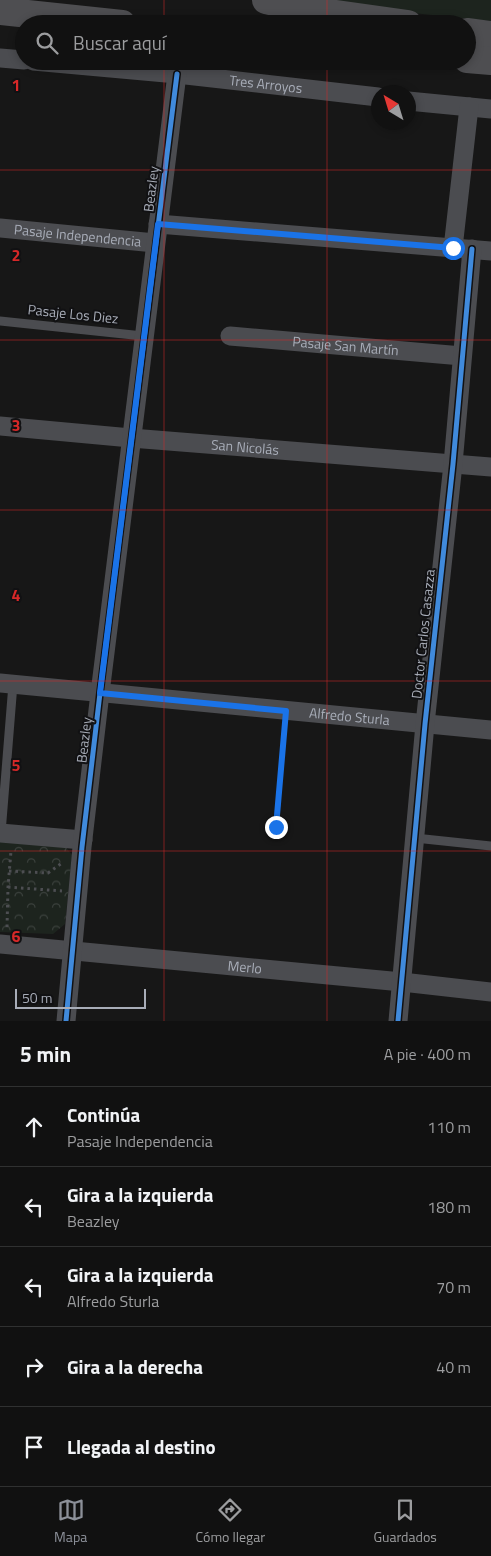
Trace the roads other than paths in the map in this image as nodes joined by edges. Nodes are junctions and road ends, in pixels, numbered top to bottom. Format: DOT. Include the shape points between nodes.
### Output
graph roads {
  1 [pos="266,0"];
  2 [pos="0,11"];
  3 [pos="38,15"];
  4 [pos="343,15"];
  5 [pos="476,33"];
  6 [pos="491,34"];
  7 [pos="0,58"];
  8 [pos="15,59"];
  9 [pos="476,60"];
  10 [pos="491,62"];
  11 [pos="133,70"];
  12 [pos="177,74"];
  13 [pos="371,96"];
  14 [pos="416,101"];
  15 [pos="469,107"];
  16 [pos="491,110"];
  17 [pos="158,224"];
  18 [pos="0,228"];
  19 [pos="155,243"];
  20 [pos="453,248"];
  21 [pos="472,250"];
  22 [pos="491,251"];
  23 [pos="0,321"];
  24 [pos="143,336"];
  25 [pos="230,336"];
  26 [pos="462,356"];
  27 [pos="0,426"];
  28 [pos="131,438"];
  29 [pos="453,464"];
  30 [pos="491,467"];
  31 [pos="7,683"];
  32 [pos="100,693"];
  33 [pos="425,724"];
  34 [pos="491,730"];
  35 [pos="4,833"];
  36 [pos="415,838"];
  37 [pos="83,844"];
  38 [pos="491,846"];
  39 [pos="3,945"];
  40 [pos="73,951"];
  41 [pos="402,982"];
  42 [pos="491,992"];
  43 [pos="66,1021"];
  44 [pos="398,1021"];
  1 -- 4 [label="highway"];
  2 -- 3 [label="highway"];
  5 -- 6 [label="highway"];
  7 -- 8 [label="street"];
  9 -- 10 [label="highway"];
  11 -- 12 [label="street, Tres Arroyos"];
  12 -- 13 [label="street, Tres Arroyos"];
  12 -- 17 [label="street, Beazley"];
  14 -- 15 [label="street"];
  15 -- 16 [label="street"];
  15 -- 20 [label="street"];
  17 -- 19 [label="street, Beazley"];
  17 -- 20 [label="street, Pasaje Independencia"];
  18 -- 19 [label="street, Pasaje Independencia"];
  19 -- 24 [label="street, Beazley"];
  20 -- 21 [label="street, Pasaje Independencia"];
  21 -- 22 [label="street, Pasaje Independencia"];
  21 -- 26 [label="street, Doctor Carlos Casazza"];
  23 -- 24 [label="lane, Pasaje Los Diez"];
  24 -- 28 [label="street, Beazley"];
  25 -- 26 [label="street, Pasaje San Martín"];
  26 -- 29 [label="street, Doctor Carlos Casazza"];
  27 -- 28 [label="street, San Nicolás"];
  28 -- 29 [label="street, San Nicolás"];
  28 -- 32 [label="street, Beazley"];
  29 -- 30 [label="street, San Nicolás"];
  29 -- 33 [label="street, Doctor Carlos Casazza"];
  31 -- 32 [label="street, Alfredo Sturla"];
  31 -- 35 [label="lane"];
  32 -- 33 [label="street, Alfredo Sturla"];
  32 -- 37 [label="street, Beazley"];
  33 -- 34 [label="street, Alfredo Sturla"];
  33 -- 36 [label="street, Doctor Carlos Casazza"];
  35 -- 37 [label="street"];
  36 -- 38 [label="lane"];
  36 -- 41 [label="street, Doctor Carlos Casazza"];
  37 -- 40 [label="street, Beazley"];
  39 -- 40 [label="street, Merlo"];
  40 -- 41 [label="street, Merlo"];
  40 -- 43 [label="street, Beazley"];
  41 -- 42 [label="street, Merlo"];
  41 -- 44 [label="street, Doctor Carlos Casazza"];
}
